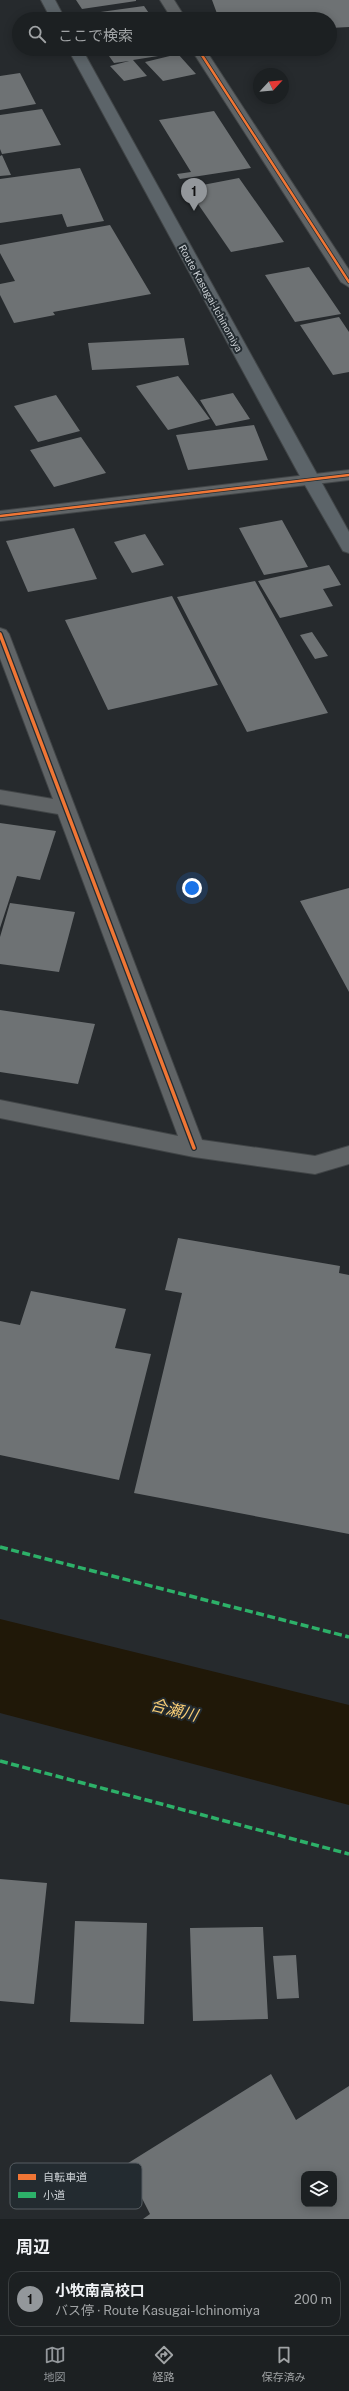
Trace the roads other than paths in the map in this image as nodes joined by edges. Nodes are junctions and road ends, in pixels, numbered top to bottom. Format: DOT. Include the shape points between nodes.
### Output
graph roads {
  1 [pos="48,0"];
  2 [pos="167,0"];
  3 [pos="54,12"];
  4 [pos="175,12"];
  5 [pos="78,56"];
  6 [pos="203,56"];
  7 [pos="344,266"];
  8 [pos="349,282"];
  9 [pos="349,475"];
  10 [pos="310,480"];
  11 [pos="0,516"];
  12 [pos="349,547"];
  13 [pos="0,634"];
  14 [pos="0,797"];
  15 [pos="65,808"];
  16 [pos="0,1109"];
  17 [pos="194,1148"];
  18 [pos="349,1155"];
  1 -- 3 [label="main road"];
  2 -- 4 [label="street"];
  5 -- 10 [label="main road, Route Kasugai-Ichinomiya"];
  6 -- 7 [label="street"];
  7 -- 8 [label="street"];
  9 -- 10 [label="street"];
  10 -- 11 [label="street"];
  10 -- 12 [label="main road, Route Kasugai-Ichinomiya"];
  13 -- 15 [label="street"];
  14 -- 15 [label="street"];
  15 -- 17 [label="street"];
  16 -- 17 [label="street"];
  17 -- 18 [label="street" via="315,1165"];
}
